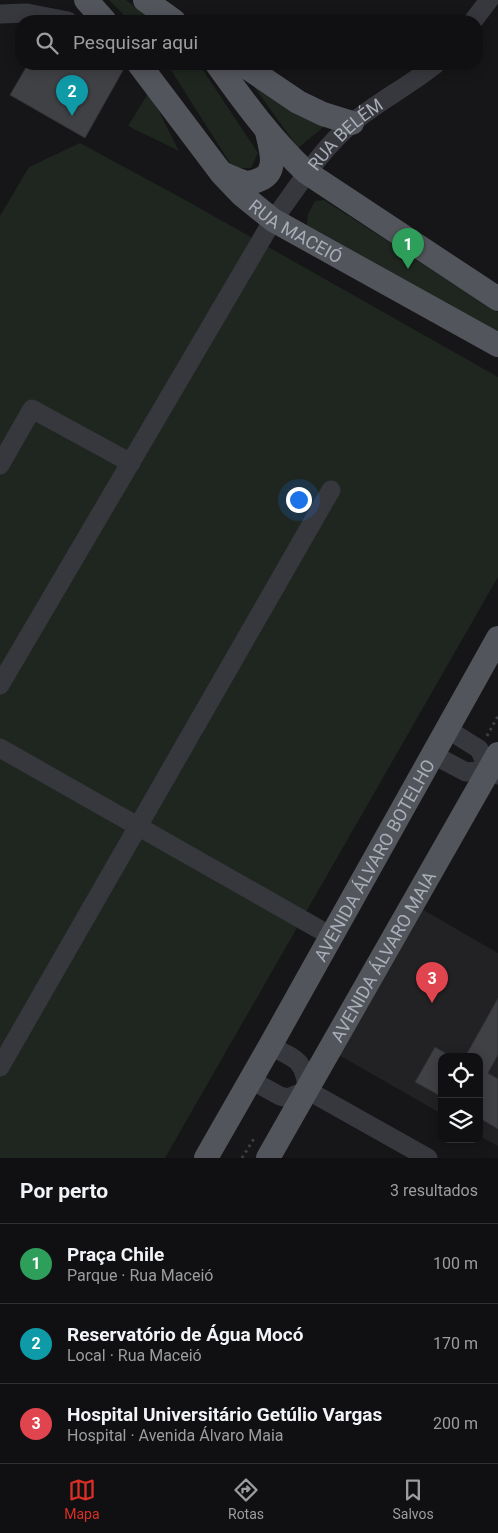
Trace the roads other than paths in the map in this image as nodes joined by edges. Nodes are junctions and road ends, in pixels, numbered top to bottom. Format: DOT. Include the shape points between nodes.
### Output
graph roads {
  1 [pos="14,0"];
  2 [pos="38,0"];
  3 [pos="86,0"];
  4 [pos="145,0"];
  5 [pos="489,0"];
  6 [pos="0,11"];
  7 [pos="37,15"];
  8 [pos="100,15"];
  9 [pos="166,15"];
  10 [pos="478,15"];
  11 [pos="144,70"];
  12 [pos="222,70"];
  13 [pos="251,70"];
  14 [pos="428,70"];
  15 [pos="352,124"];
  16 [pos="267,132"];
  17 [pos="306,172"];
  18 [pos="222,174"];
  19 [pos="273,220"];
  20 [pos="498,299"];
  21 [pos="498,345"];
  22 [pos="131,463"];
  23 [pos="0,465"];
  24 [pos="331,490"];
  25 [pos="498,638"];
  26 [pos="0,685"];
  27 [pos="447,729"];
  28 [pos="0,748"];
  29 [pos="432,754"];
  30 [pos="495,766"];
  31 [pos="138,826"];
  32 [pos="331,936"];
  33 [pos="270,1046"];
  34 [pos="0,1066"];
  35 [pos="251,1080"];
  36 [pos="307,1090"];
  37 [pos="206,1158"];
  38 [pos="268,1158"];
  39 [pos="428,1158"];
  1 -- 6 [label="street"];
  2 -- 6 [label="street"];
  3 -- 8 [label="main road"];
  4 -- 9 [label="main road"];
  5 -- 10 [label="street"];
  6 -- 7 [label="street"];
  11 -- 18 [label="main road, RUA MACEIÓ"];
  12 -- 16 [label="main road"];
  13 -- 15 [label="main road" via="298,102"];
  14 -- 15 [label="street, RUA BELÉM"];
  15 -- 17 [label="street, RUA BELÉM"];
  16 -- 17 [label="main road"];
  16 -- 18 [label="main road" via="273,157 265,178 247,183"];
  17 -- 19 [label="street, RUA BELÉM"];
  17 -- 20 [label="main road"];
  18 -- 19 [label="main road, RUA MACEIÓ"];
  19 -- 21 [label="main road, RUA MACEIÓ"];
  19 -- 22 [label="street, RUA BELÉM"];
  22 -- 23 [label="street" via="32,409"];
  22 -- 26 [label="street, RUA BELÉM"];
  24 -- 31 [label="street"];
  25 -- 27 [label="main road, AVENIDA ÁLVARO BOTELHO"];
  27 -- 29 [label="main road, AVENIDA ÁLVARO BOTELHO"];
  27 -- 30 [label="street" via="479,749"];
  28 -- 31 [label="street"];
  29 -- 30 [label="street" via="466,772"];
  29 -- 32 [label="main road, AVENIDA ÁLVARO BOTELHO"];
  30 -- 36 [label="main road, AVENIDA ÁLVARO MAIA"];
  31 -- 32 [label="street"];
  31 -- 34 [label="street"];
  32 -- 33 [label="main road, AVENIDA ÁLVARO BOTELHO"];
  33 -- 35 [label="main road, AVENIDA ÁLVARO BOTELHO"];
  33 -- 36 [label="street" via="300,1062"];
  35 -- 36 [label="street" via="288,1098"];
  35 -- 37 [label="main road"];
  36 -- 38 [label="main road, AVENIDA ÁLVARO MAIA"];
  36 -- 39 [label="street"];
}
